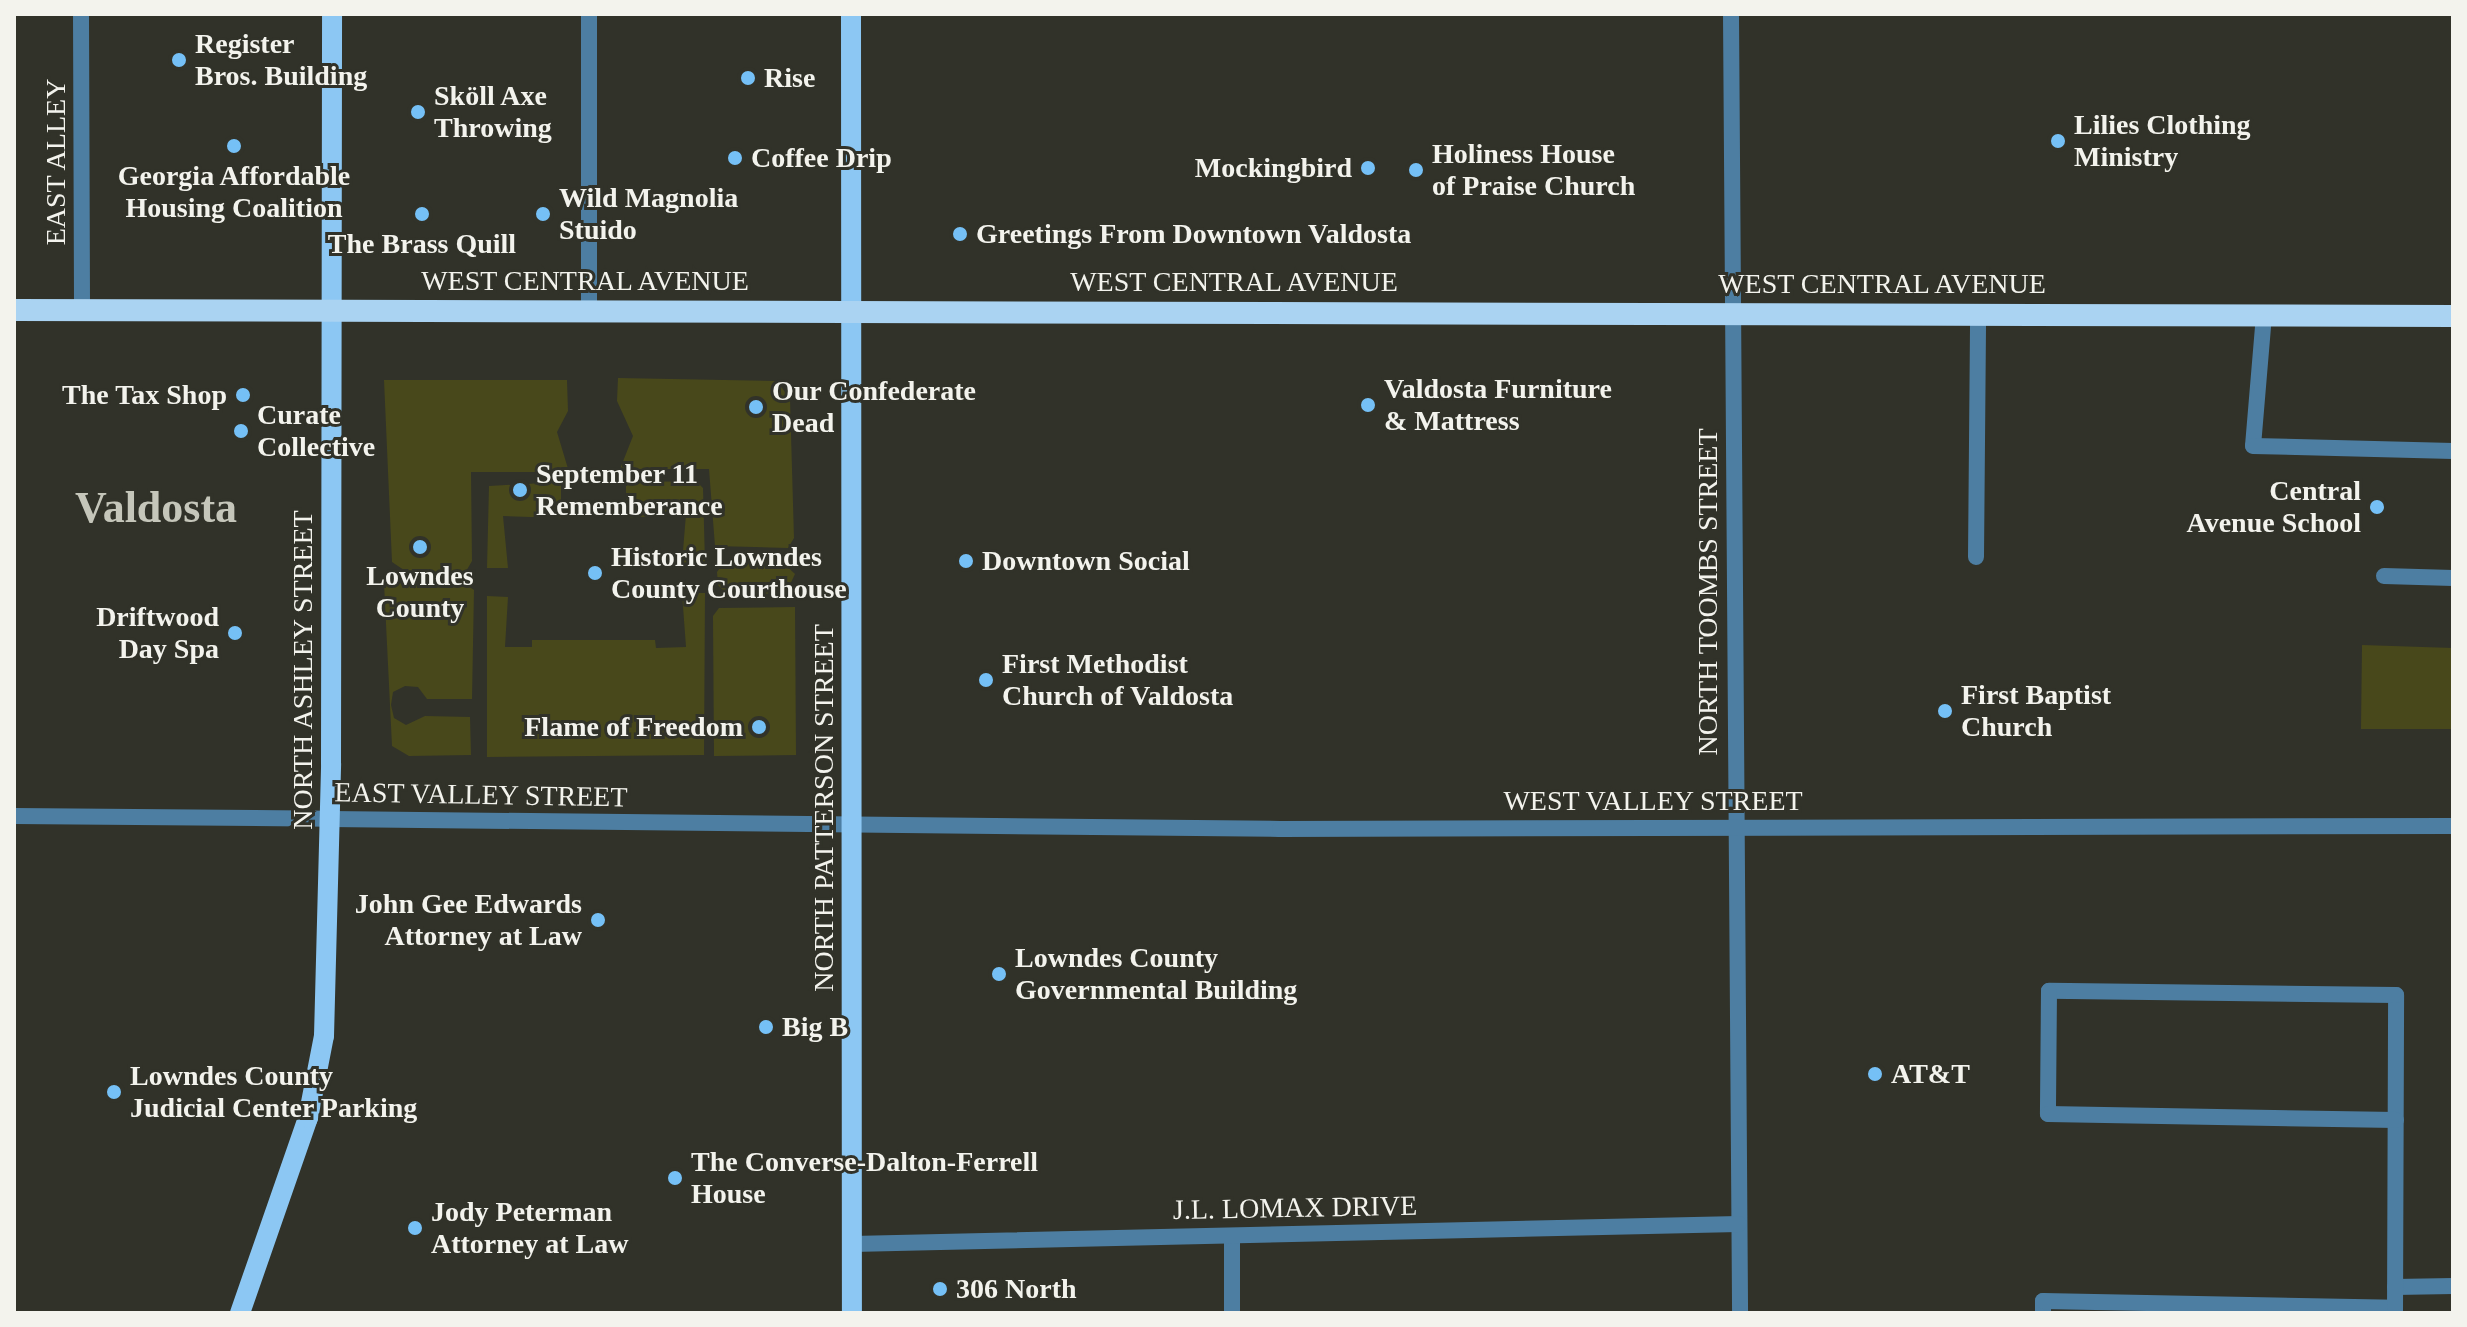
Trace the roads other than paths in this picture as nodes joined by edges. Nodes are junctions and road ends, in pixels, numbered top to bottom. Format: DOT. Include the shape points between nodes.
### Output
graph roads {
  1 [pos="81,14"];
  2 [pos="332,14"];
  3 [pos="589,14"];
  4 [pos="851,14"];
  5 [pos="1731,14"];
  6 [pos="14,310"];
  7 [pos="82,310"];
  8 [pos="332,310"];
  9 [pos="851,310"];
  10 [pos="589,312"];
  11 [pos="1732,313"];
  12 [pos="1978,314"];
  13 [pos="2264,315"];
  14 [pos="2453,316"];
  15 [pos="2453,451"];
  16 [pos="1976,557"];
  17 [pos="2384,576"];
  18 [pos="2453,578"];
  19 [pos="14,816"];
  20 [pos="330,819"];
  21 [pos="852,826"];
  22 [pos="2453,826"];
  23 [pos="1736,827"];
  24 [pos="2396,1120"];
  25 [pos="1739,1224"];
  26 [pos="1232,1236"];
  27 [pos="852,1244"];
  28 [pos="2453,1286"];
  29 [pos="2395,1287"];
  30 [pos="2395,1311"];
  31 [pos="240,1313"];
  32 [pos="852,1313"];
  33 [pos="1232,1313"];
  34 [pos="1740,1313"];
  35 [pos="2043,1313"];
  1 -- 7 [label="street, EAST ALLEY"];
  2 -- 8 [label="main road, NORTH ASHLEY STREET"];
  3 -- 10 [label="street"];
  4 -- 9 [label="main road, NORTH PATTERSON STREET"];
  5 -- 11 [label="street, NORTH TOOMBS STREET"];
  6 -- 7 [label="highway, WEST CENTRAL AVENUE"];
  7 -- 8 [label="highway, WEST CENTRAL AVENUE"];
  8 -- 10 [label="highway, WEST CENTRAL AVENUE"];
  8 -- 20 [label="main road, NORTH ASHLEY STREET"];
  9 -- 10 [label="highway, WEST CENTRAL AVENUE"];
  9 -- 11 [label="highway, WEST CENTRAL AVENUE"];
  9 -- 21 [label="main road, NORTH PATTERSON STREET"];
  11 -- 12 [label="highway, WEST CENTRAL AVENUE"];
  11 -- 23 [label="street, NORTH TOOMBS STREET"];
  12 -- 13 [label="highway, WEST CENTRAL AVENUE"];
  12 -- 16 [label="street"];
  13 -- 14 [label="highway, WEST CENTRAL AVENUE"];
  13 -- 15 [label="street" via="2253,446"];
  17 -- 18 [label="street"];
  19 -- 20 [label="street, EAST VALLEY STREET"];
  20 -- 21 [label="street, EAST VALLEY STREET"];
  20 -- 31 [label="main road, NORTH ASHLEY STREET" via="324,1036 308,1118"];
  21 -- 23 [label="street, WEST VALLEY STREET"];
  21 -- 27 [label="main road, NORTH PATTERSON STREET"];
  22 -- 23 [label="street, WEST VALLEY STREET"];
  23 -- 25 [label="street, NORTH TOOMBS STREET"];
  24 -- 24 [label="street" via="2396,995 2049,991 2048,1114"];
  24 -- 29 [label="street"];
  25 -- 26 [label="street, J.L. LOMAX DRIVE"];
  25 -- 34 [label="street, NORTH TOOMBS STREET"];
  26 -- 27 [label="street, J.L. LOMAX DRIVE"];
  26 -- 33 [label="street"];
  27 -- 32 [label="main road, NORTH PATTERSON STREET"];
  28 -- 29 [label="street"];
  29 -- 30 [label="street"];
  30 -- 35 [label="street" via="2043,1301"];
}
